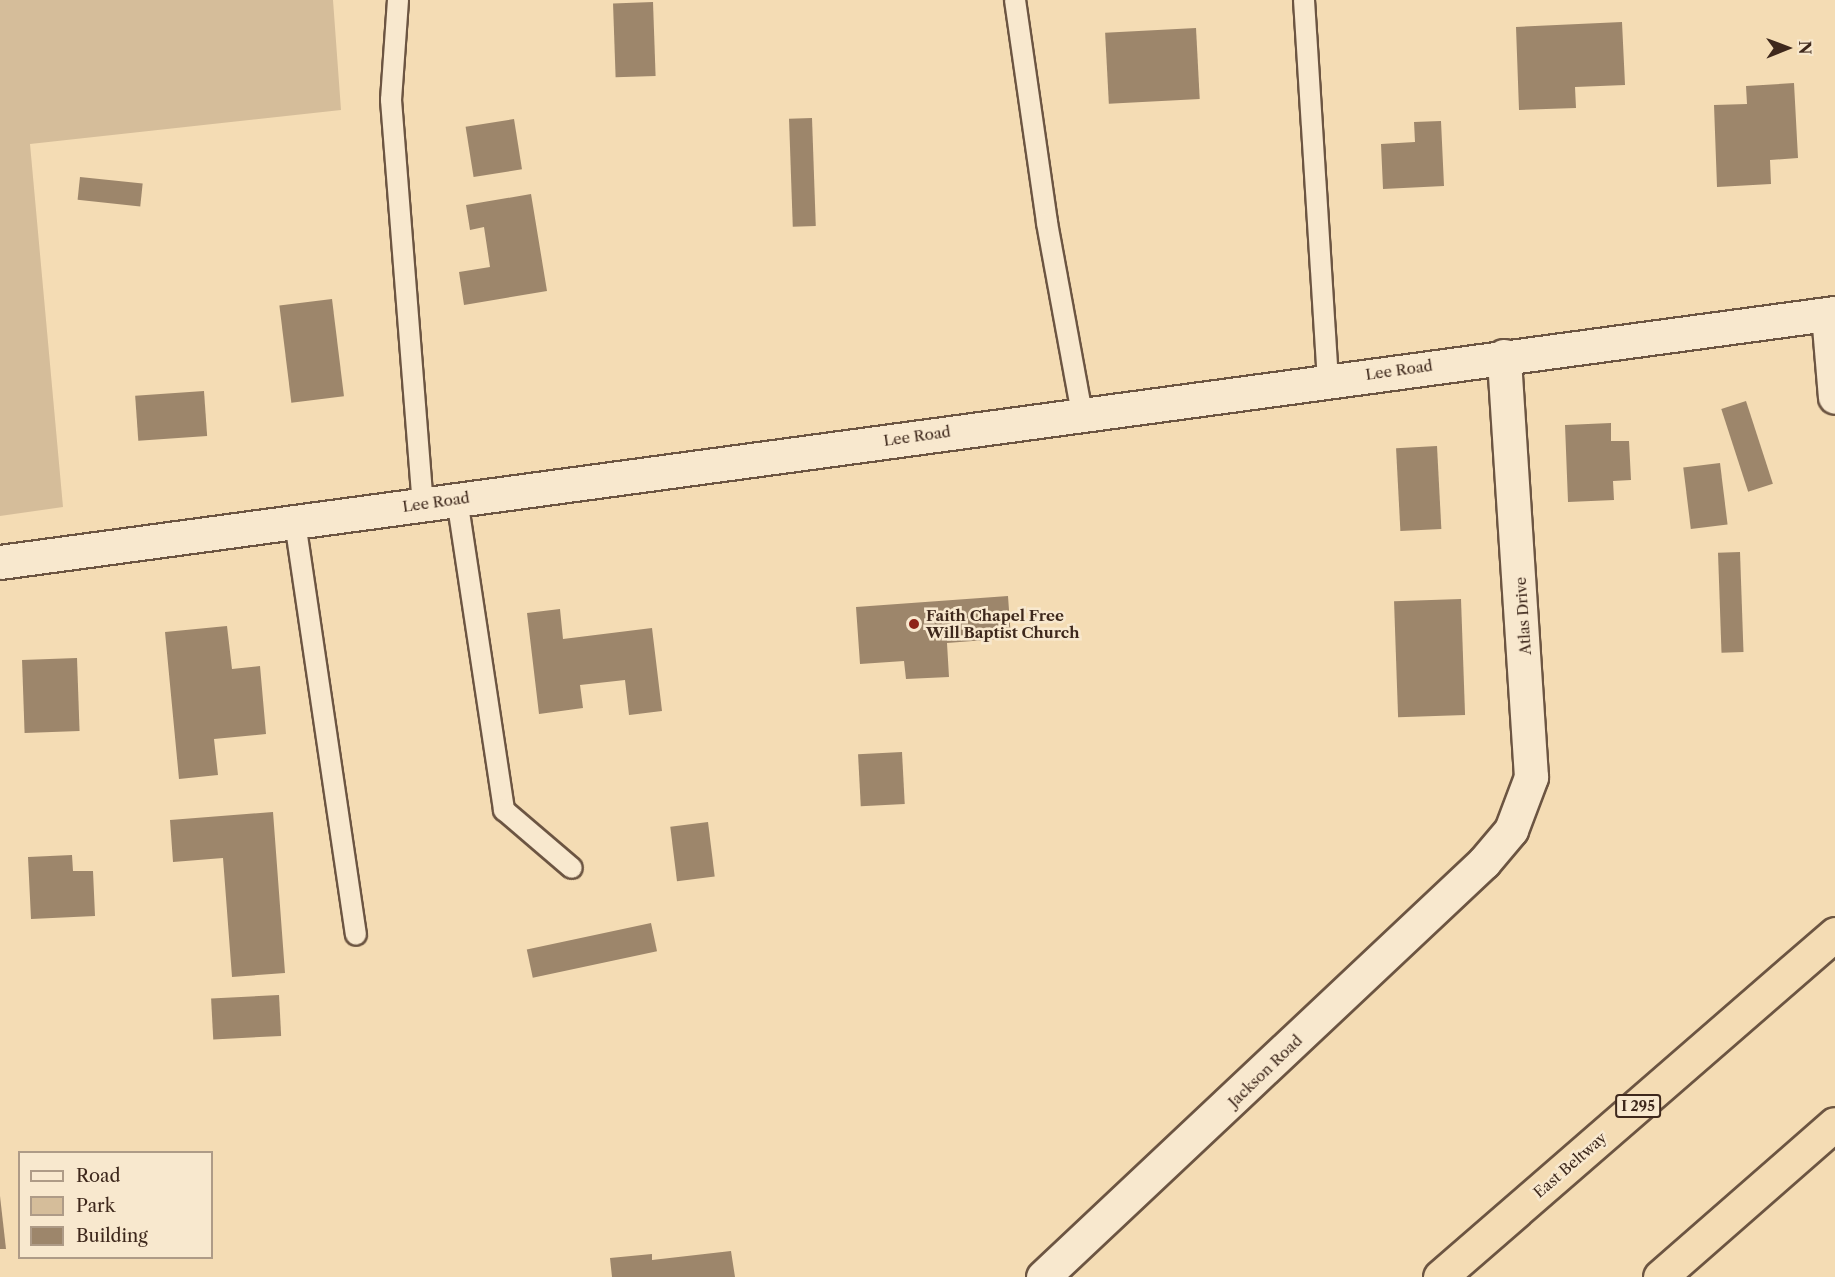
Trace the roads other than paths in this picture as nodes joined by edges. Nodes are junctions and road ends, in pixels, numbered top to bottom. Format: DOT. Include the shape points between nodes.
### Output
graph roads {
  1 [pos="398,0"];
  2 [pos="1015,0"];
  3 [pos="1304,0"];
  4 [pos="1832,313"];
  5 [pos="1504,356"];
  6 [pos="1328,380"];
  7 [pos="1835,397"];
  8 [pos="1082,414"];
  9 [pos="456,499"];
  10 [pos="423,504"];
  11 [pos="295,522"];
  12 [pos="0,562"];
  13 [pos="1484,862"];
  14 [pos="572,868"];
  15 [pos="1835,934"];
  16 [pos="356,935"];
  17 [pos="1835,1124"];
  18 [pos="1043,1277"];
  19 [pos="1440,1277"];
  20 [pos="1660,1277"];
  1 -- 10 [label="lane" via="391,100"];
  2 -- 8 [label="lane" via="1047,223"];
  3 -- 6 [label="lane"];
  4 -- 5 [label="street, Lee Road"];
  4 -- 7 [label="street"];
  5 -- 6 [label="street, Lee Road"];
  5 -- 13 [label="street, Atlas Drive" via="1531,777 1511,830"];
  6 -- 8 [label="street, Lee Road"];
  8 -- 9 [label="street, Lee Road"];
  9 -- 10 [label="street, Lee Road"];
  9 -- 14 [label="lane" via="504,810"];
  10 -- 11 [label="street, Lee Road"];
  11 -- 12 [label="street, Lee Road"];
  11 -- 16 [label="lane"];
  13 -- 18 [label="street, Jackson Road"];
  15 -- 19 [label="highway, East Beltway / I 295"];
  17 -- 20 [label="highway"];
}
